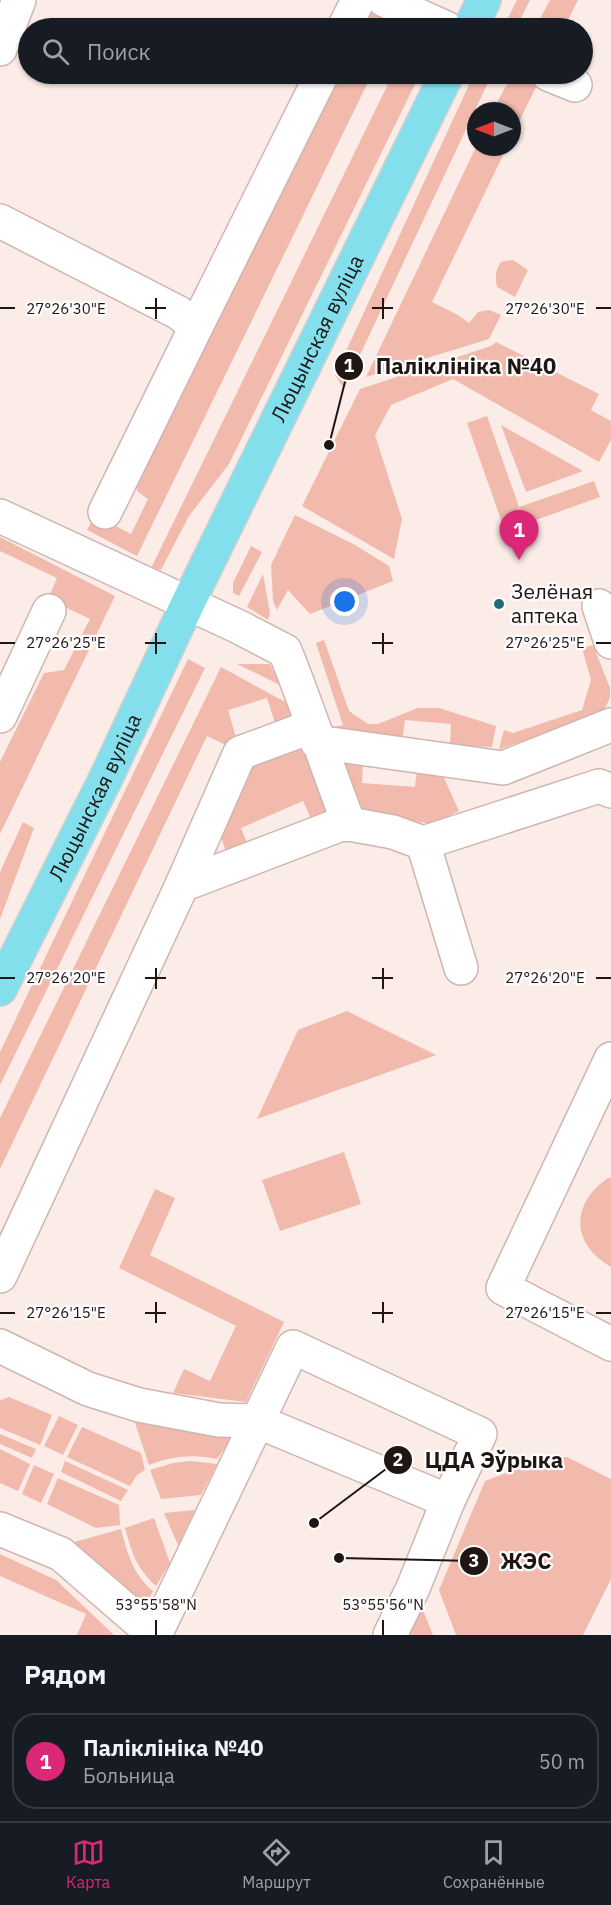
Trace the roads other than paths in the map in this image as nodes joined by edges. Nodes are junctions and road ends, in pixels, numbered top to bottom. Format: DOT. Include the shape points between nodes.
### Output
graph roads {
  1 [pos="19,0"];
  2 [pos="358,0"];
  3 [pos="384,0"];
  4 [pos="484,0"];
  5 [pos="349,18"];
  6 [pos="424,18"];
  7 [pos="475,18"];
  8 [pos="0,50"];
  9 [pos="317,84"];
  10 [pos="442,84"];
  11 [pos="0,221"];
  12 [pos="196,327"];
  13 [pos="105,512"];
  14 [pos="0,516"];
  15 [pos="188,603"];
  16 [pos="599,606"];
  17 [pos="50,611"];
  18 [pos="611,642"];
  19 [pos="0,716"];
  20 [pos="611,725"];
  21 [pos="315,734"];
  22 [pos="611,791"];
  23 [pos="349,824"];
  24 [pos="423,843"];
  25 [pos="182,885"];
  26 [pos="461,968"];
  27 [pos="0,989"];
  28 [pos="611,1059"];
  29 [pos="0,1276"];
  30 [pos="611,1344"];
  31 [pos="0,1346"];
  32 [pos="257,1421"];
  33 [pos="448,1501"];
  34 [pos="0,1528"];
  35 [pos="151,1635"];
  36 [pos="156,1635"];
  37 [pos="390,1635"];
  1 -- 8 [label="street"];
  2 -- 5 [label="street"];
  3 -- 6 [label="street"];
  4 -- 7 [label="main road"];
  9 -- 12 [label="street"];
  10 -- 15 [label="main road, Люцынская вуліца"];
  11 -- 12 [label="street" via="179,313"];
  12 -- 13 [label="street"];
  14 -- 15 [label="street"];
  15 -- 21 [label="street" via="285,651"];
  15 -- 27 [label="main road, Люцынская вуліца"];
  16 -- 18 [label="street"];
  17 -- 19 [label="street"];
  20 -- 21 [label="street" via="503,768"];
  21 -- 23 [label="street"];
  21 -- 25 [label="street" via="240,753"];
  22 -- 24 [label="street" via="598,786"];
  23 -- 24 [label="street" via="393,832"];
  23 -- 25 [label="street"];
  24 -- 26 [label="street"];
  25 -- 29 [label="street"];
  28 -- 30 [label="street" via="503,1288"];
  31 -- 32 [label="street" via="88,1389 139,1406 219,1420"];
  32 -- 33 [label="street"];
  32 -- 33 [label="street" via="292,1347 480,1434"];
  32 -- 36 [label="street"];
  33 -- 37 [label="street"];
  34 -- 35 [label="street" via="61,1554"];
}
